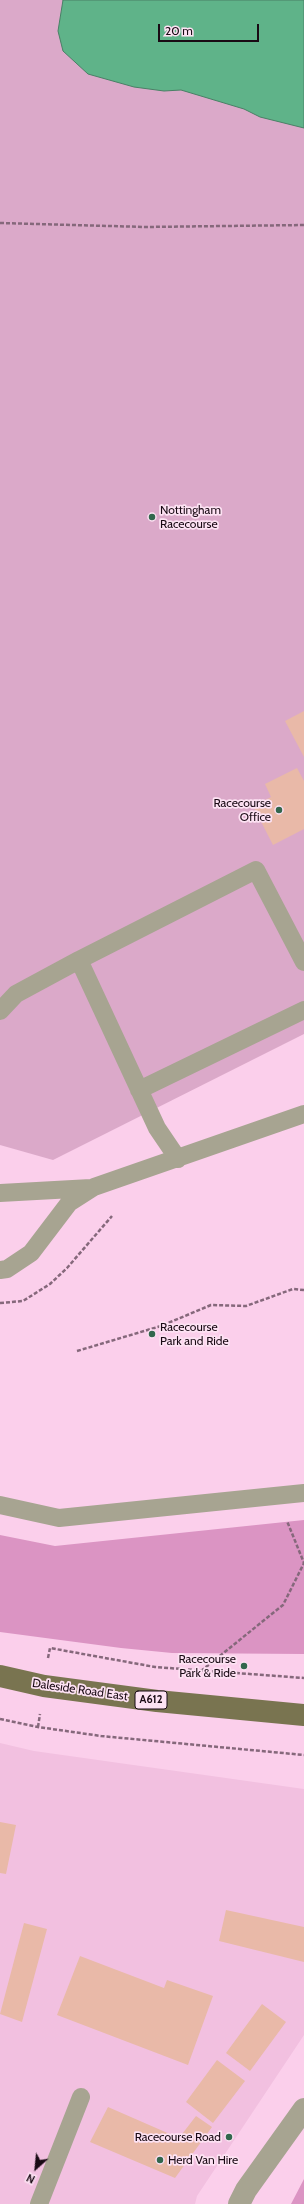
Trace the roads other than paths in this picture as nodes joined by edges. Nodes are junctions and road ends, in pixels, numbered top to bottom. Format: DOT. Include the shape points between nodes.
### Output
graph roads {
  1 [pos="80,960"];
  2 [pos="304,962"];
  3 [pos="304,1010"];
  4 [pos="0,1011"];
  5 [pos="139,1090"];
  6 [pos="304,1114"];
  7 [pos="178,1159"];
  8 [pos="94,1188"];
  9 [pos="0,1193"];
  10 [pos="0,1270"];
  11 [pos="304,1493"];
  12 [pos="0,1505"];
  13 [pos="0,1676"];
  14 [pos="304,1715"];
  15 [pos="81,2097"];
  16 [pos="304,2109"];
  17 [pos="39,2204"];
  18 [pos="239,2204"];
  1 -- 2 [label="lane" via="256,870"];
  1 -- 4 [label="lane" via="16,994"];
  1 -- 5 [label="lane"];
  3 -- 5 [label="lane"];
  5 -- 7 [label="lane" via="157,1128"];
  6 -- 7 [label="lane"];
  7 -- 8 [label="lane"];
  8 -- 9 [label="lane"];
  8 -- 10 [label="lane" via="69,1203 31,1253 7,1269"];
  11 -- 12 [label="lane" via="59,1518"];
  13 -- 14 [label="main road, Daleside Road East / A612" via="44,1686 157,1701"];
  15 -- 17 [label="lane"];
  16 -- 18 [label="street" via="246,2190"];
}
